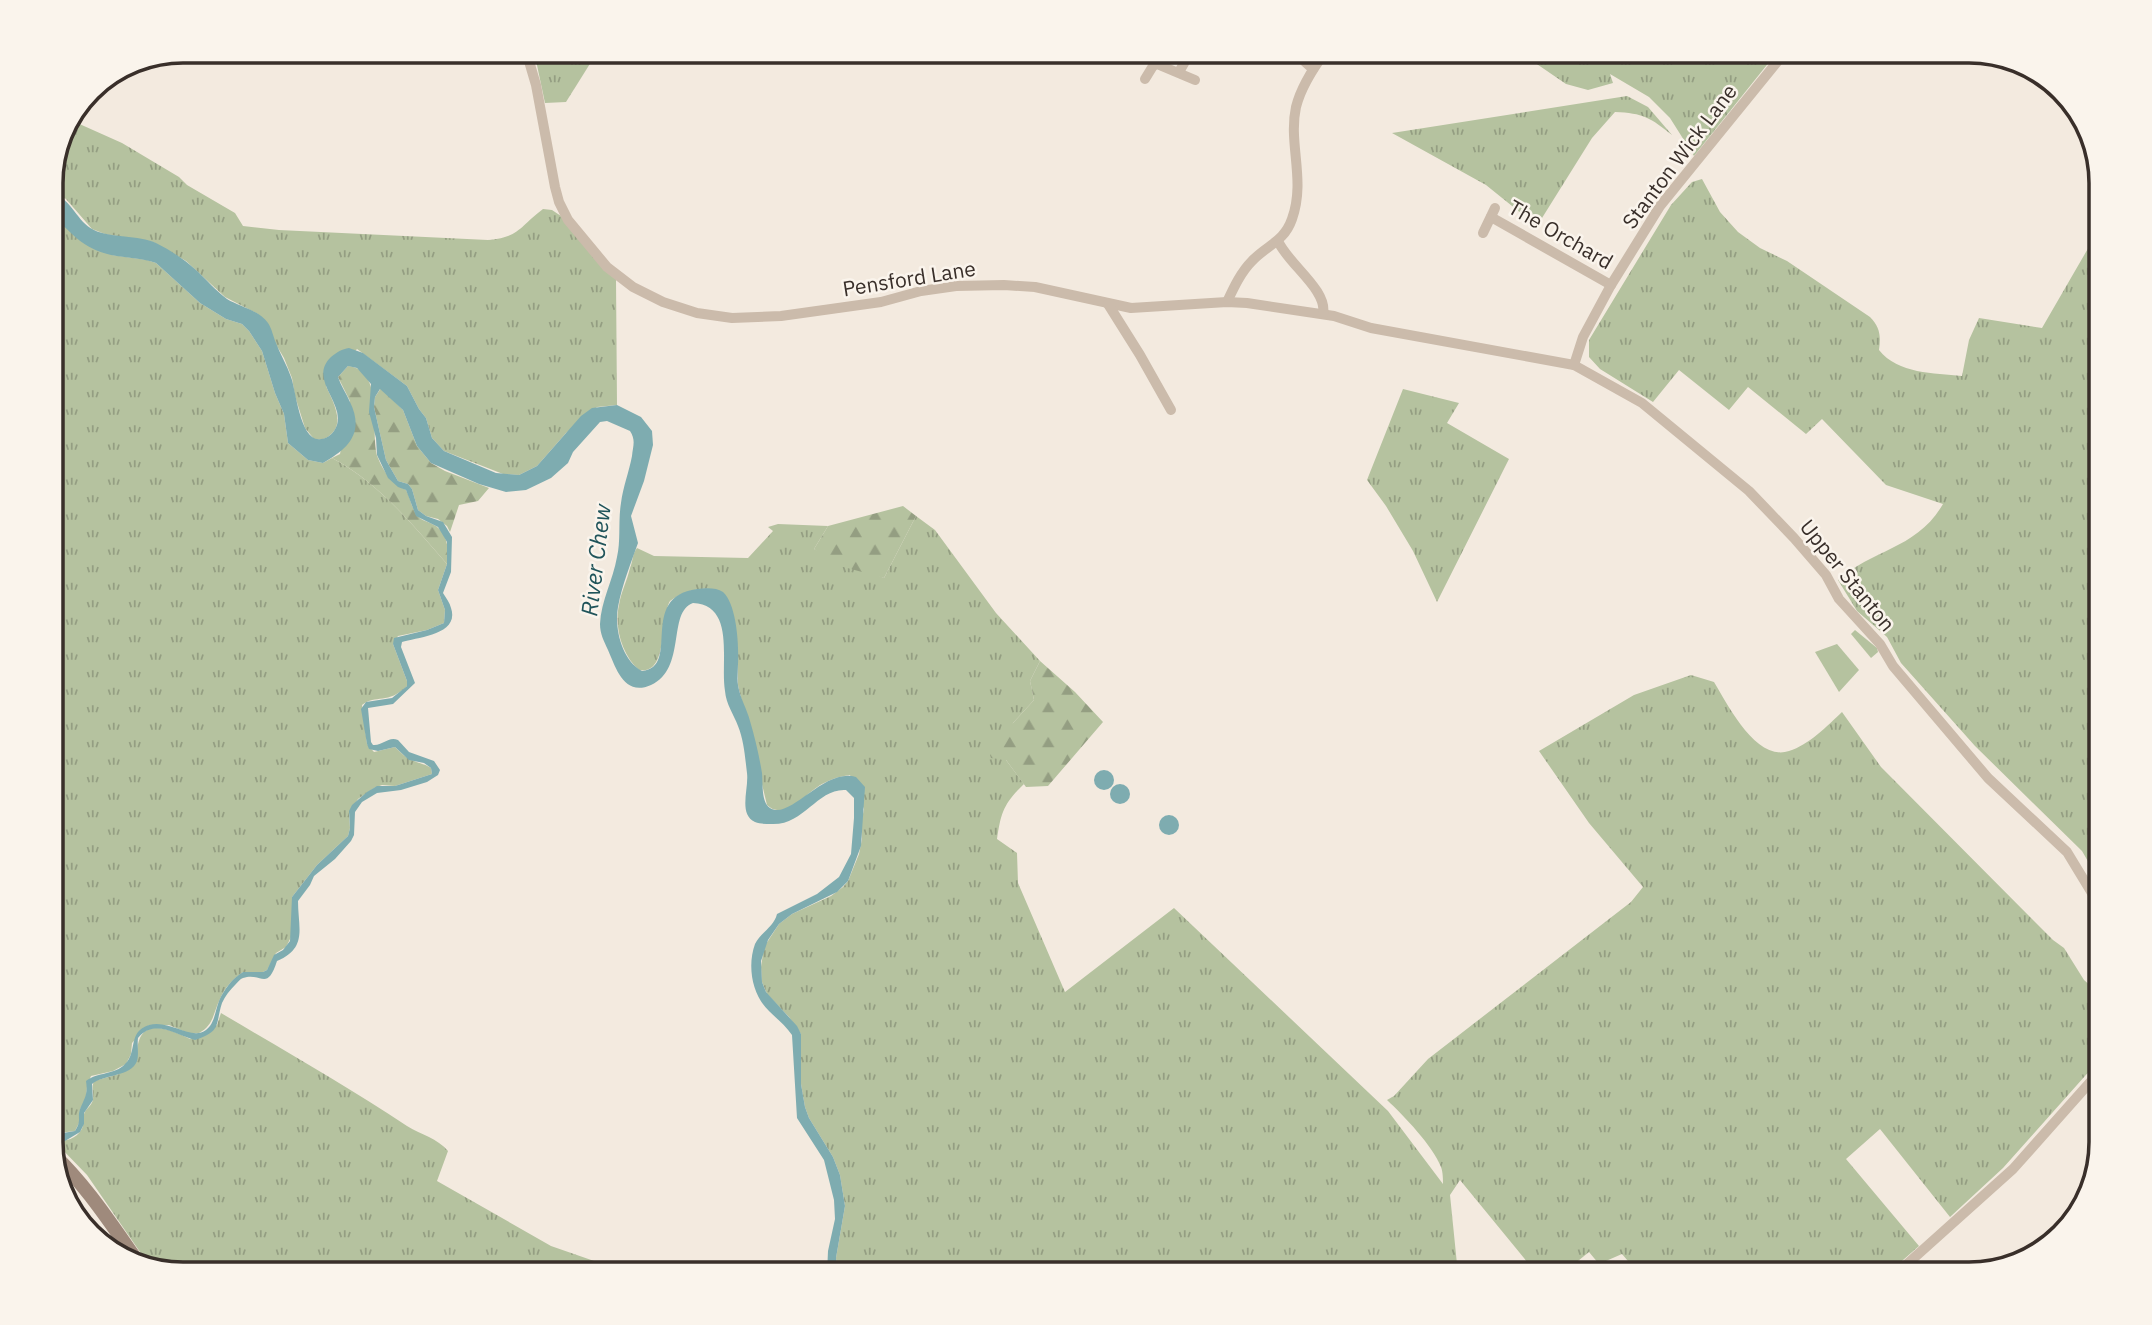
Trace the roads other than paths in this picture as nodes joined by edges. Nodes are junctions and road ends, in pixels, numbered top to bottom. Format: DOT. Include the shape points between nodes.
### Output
graph roads {
  1 [pos="530,63"];
  2 [pos="1184,63"];
  3 [pos="1307,63"];
  4 [pos="1318,63"];
  5 [pos="1776,63"];
  6 [pos="1314,69"];
  7 [pos="1179,72"];
  8 [pos="1145,79"];
  9 [pos="1195,80"];
  10 [pos="1483,233"];
  11 [pos="1278,241"];
  12 [pos="1611,285"];
  13 [pos="1227,302"];
  14 [pos="1108,304"];
  15 [pos="1323,314"];
  16 [pos="1500,351"];
  17 [pos="1574,365"];
  18 [pos="1171,410"];
  19 [pos="2089,888"];
  20 [pos="2089,1084"];
  21 [pos="66,1166"];
  22 [pos="128,1249"];
  23 [pos="1909,1262"];
  1 -- 14 [label="street, Pensford Lane" via="555,187 568,220 607,267 663,302 732,318 781,316 956,286 1004,285 1035,287"];
  2 -- 7 [label="street"];
  3 -- 6 [label="street"];
  4 -- 6 [label="street"];
  5 -- 12 [label="street, Stanton Wick Lane" via="1660,205"];
  6 -- 11 [label="street" via="1296,108 1297,198 1292,219"];
  7 -- 8 [label="street" via="1157,65"];
  7 -- 9 [label="street"];
  10 -- 12 [label="street, The Orchard" via="1493,212"];
  11 -- 13 [label="street" via="1250,263"];
  11 -- 15 [label="street" via="1317,290 1325,307"];
  12 -- 17 [label="street, Stanton Wick Lane" via="1583,337"];
  13 -- 14 [label="street, Pensford Lane" via="1131,308"];
  13 -- 15 [label="street, Pensford Lane"];
  14 -- 18 [label="street"];
  15 -- 16 [label="street, Pensford Lane" via="1371,328"];
  16 -- 17 [label="street, Upper Stanton"];
  17 -- 19 [label="street, Upper Stanton" via="1642,403 1749,491 1826,575 1839,600 1988,778 2067,852"];
  20 -- 23 [label="street" via="2013,1169"];
  21 -- 22 [label="main road"];
}
